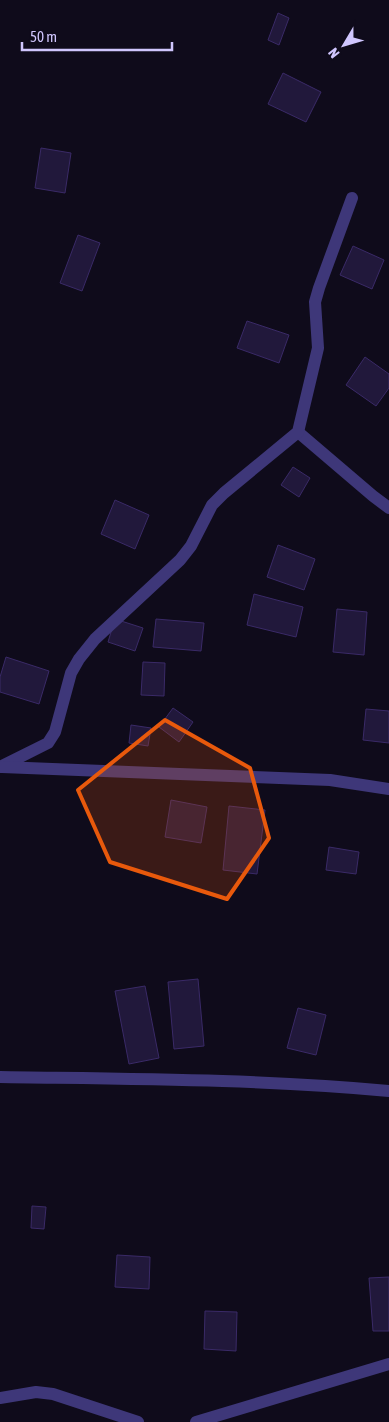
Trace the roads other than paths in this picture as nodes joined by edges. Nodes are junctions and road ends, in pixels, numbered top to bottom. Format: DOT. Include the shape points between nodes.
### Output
graph roads {
  1 [pos="352,198"];
  2 [pos="298,432"];
  3 [pos="389,508"];
  4 [pos="0,767"];
  5 [pos="389,789"];
  6 [pos="0,1077"];
  7 [pos="389,1091"];
  8 [pos="389,1364"];
  9 [pos="0,1398"];
  10 [pos="138,1422"];
  11 [pos="196,1422"];
  1 -- 2 [label="street" via="315,302 318,348"];
  2 -- 3 [label="street"];
  2 -- 4 [label="street" via="224,492 212,505 180,560 95,639 78,659 71,673 56,732 48,743"];
  4 -- 5 [label="street" via="330,780"];
  6 -- 7 [label="street" via="204,1080"];
  8 -- 11 [label="street"];
  9 -- 10 [label="street" via="36,1392 53,1394"];
}
